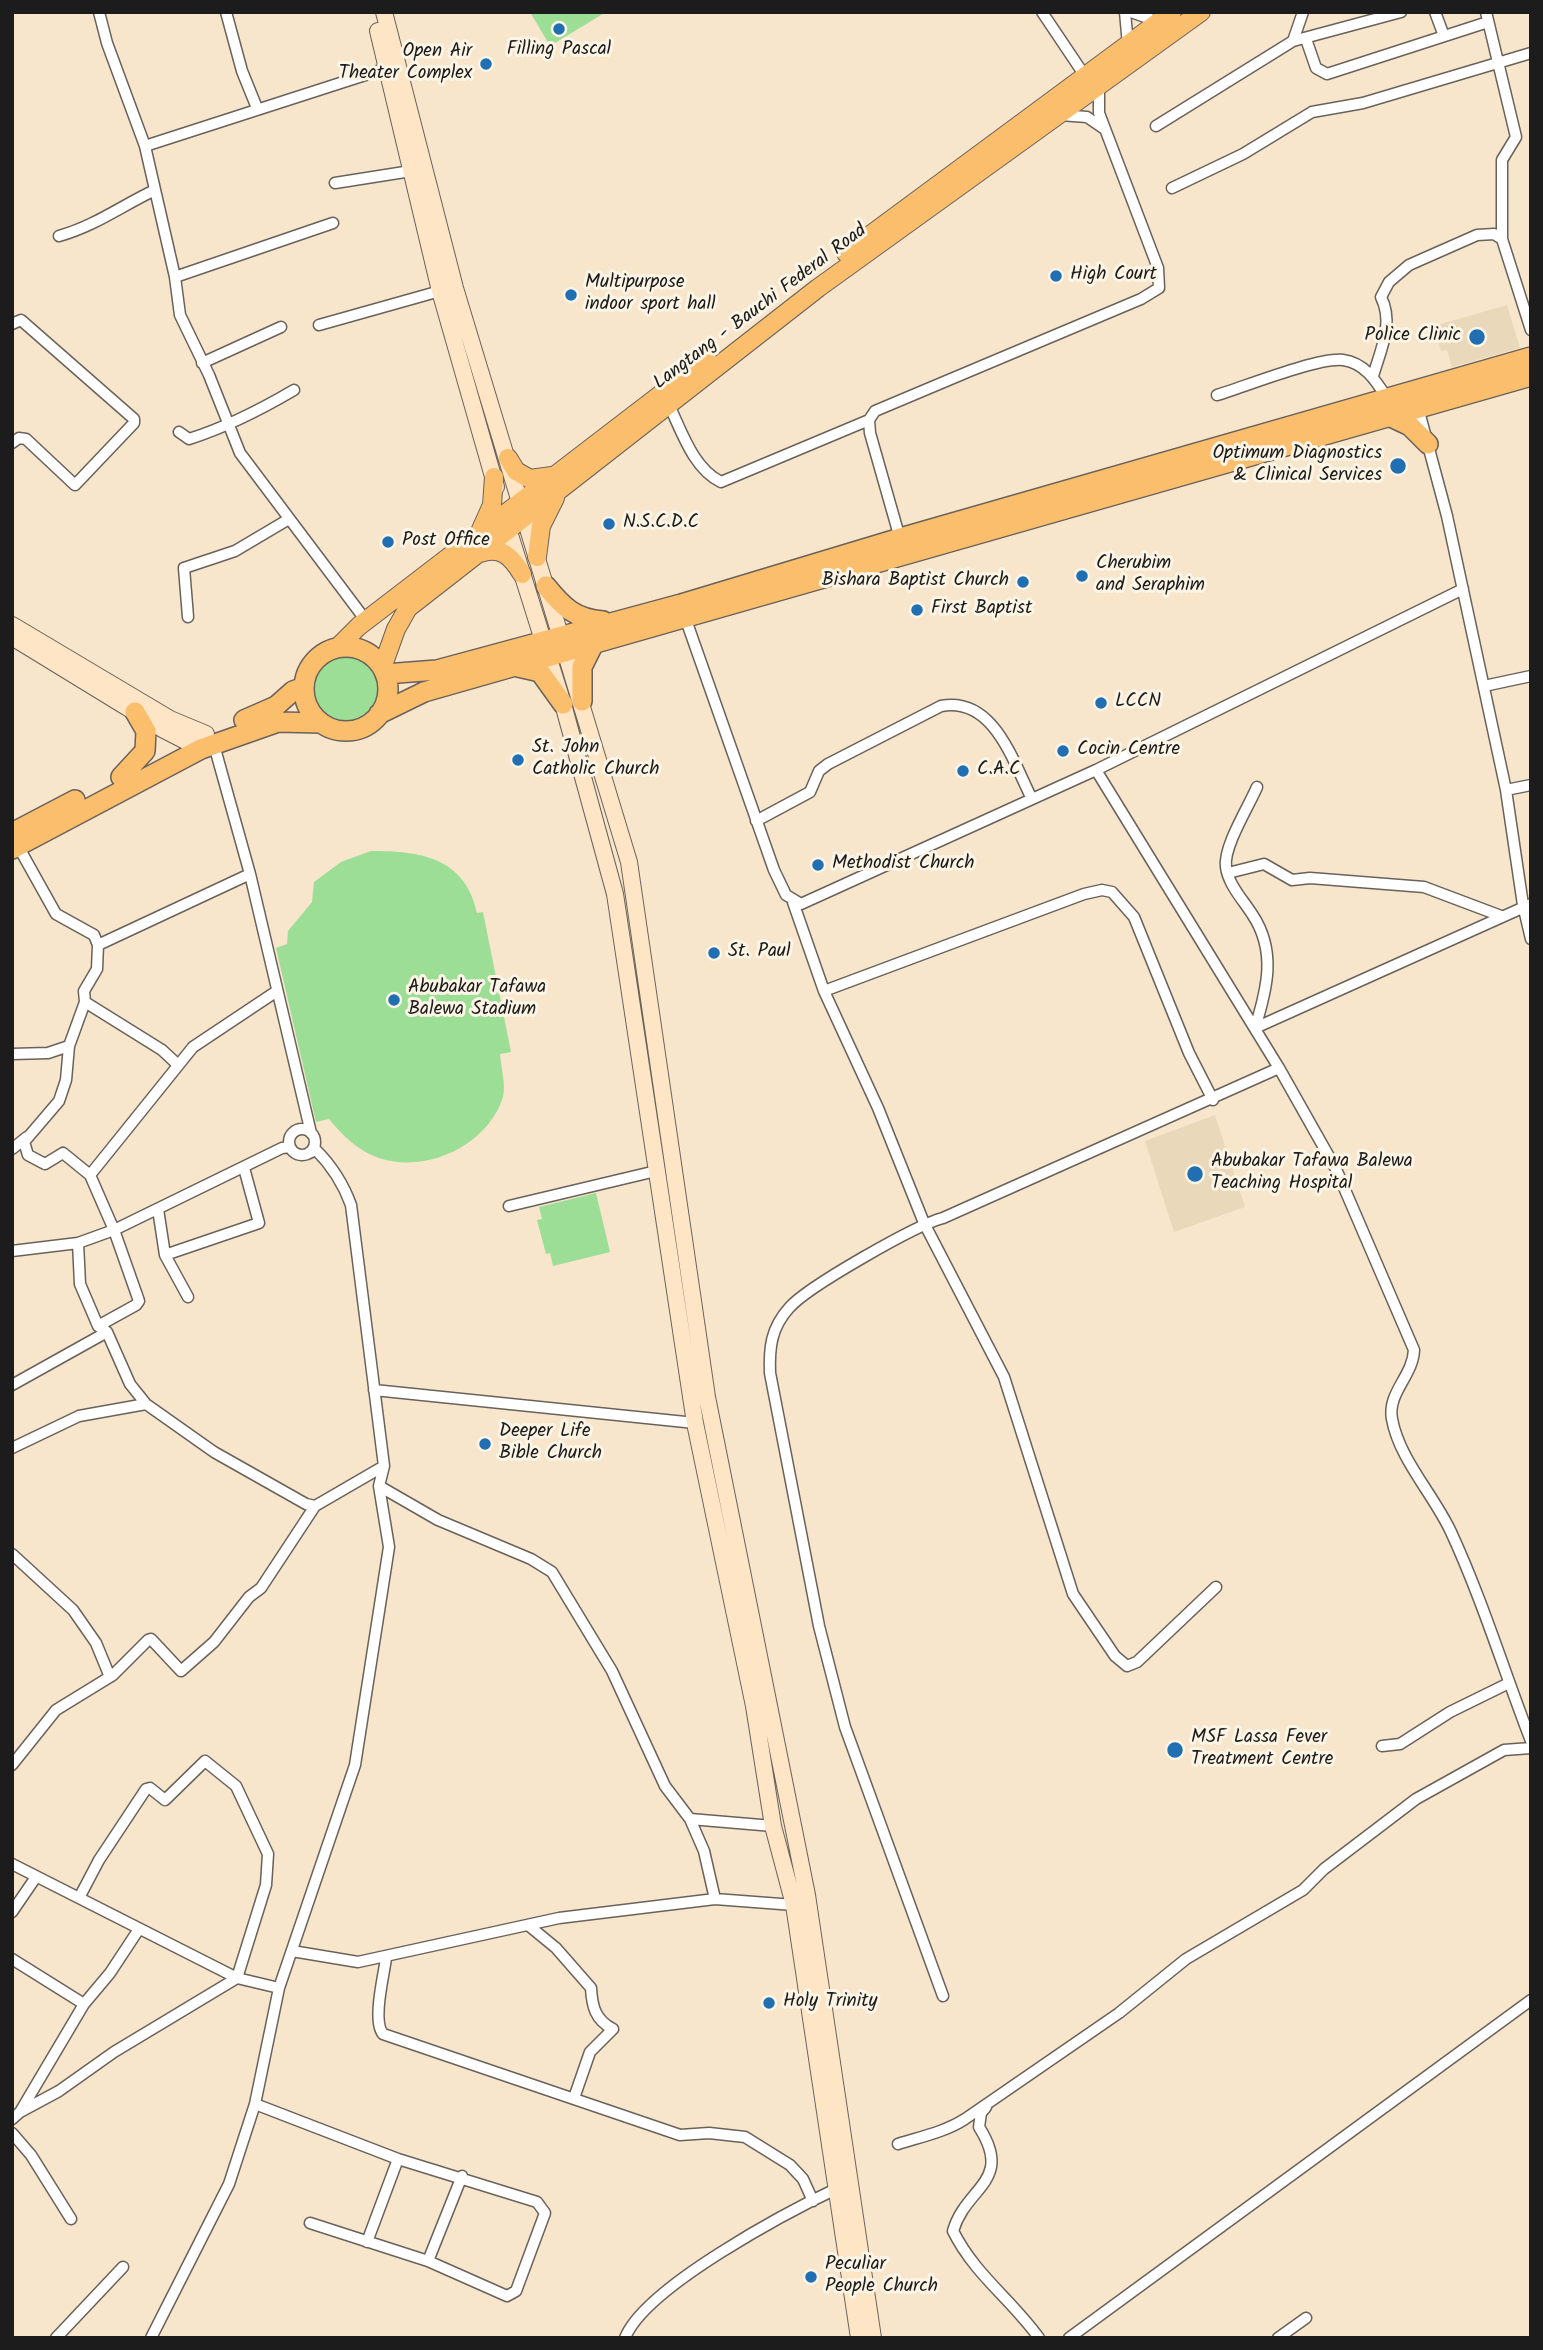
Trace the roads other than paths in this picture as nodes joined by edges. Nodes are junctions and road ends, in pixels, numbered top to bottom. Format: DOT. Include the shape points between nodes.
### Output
graph roads {
  1 [pos="99,12"];
  2 [pos="226,12"];
  3 [pos="373,12"];
  4 [pos="384,12"];
  5 [pos="1042,12"];
  6 [pos="1125,12"];
  7 [pos="1131,12"];
  8 [pos="1201,12"];
  9 [pos="1303,12"];
  10 [pos="1401,12"];
  11 [pos="1435,12"];
  12 [pos="1166,17"];
  13 [pos="1487,17"];
  14 [pos="1444,36"];
  15 [pos="1306,39"];
  16 [pos="1293,41"];
  17 [pos="1128,45"];
  18 [pos="1531,53"];
  19 [pos="1498,63"];
  20 [pos="387,68"];
  21 [pos="1092,82"];
  22 [pos="257,108"];
  23 [pos="1060,115"];
  24 [pos="1035,123"];
  25 [pos="1156,126"];
  26 [pos="1105,130"];
  27 [pos="145,146"];
  28 [pos="411,171"];
  29 [pos="335,183"];
  30 [pos="1172,188"];
  31 [pos="155,190"];
  32 [pos="333,223"];
  33 [pos="59,236"];
  34 [pos="1502,239"];
  35 [pos="175,277"];
  36 [pos="447,290"];
  37 [pos="12,324"];
  38 [pos="319,325"];
  39 [pos="281,327"];
  40 [pos="1531,330"];
  41 [pos="1531,357"];
  42 [pos="202,363"];
  43 [pos="1373,376"];
  44 [pos="1531,376"];
  45 [pos="294,390"];
  46 [pos="1217,395"];
  47 [pos="1416,400"];
  48 [pos="668,405"];
  49 [pos="1389,407"];
  50 [pos="869,420"];
  51 [pos="228,424"];
  52 [pos="179,432"];
  53 [pos="12,443"];
  54 [pos="1428,444"];
  55 [pos="508,458"];
  56 [pos="494,477"];
  57 [pos="564,478"];
  58 [pos="523,511"];
  59 [pos="289,519"];
  60 [pos="506,523"];
  61 [pos="476,546"];
  62 [pos="902,546"];
  63 [pos="537,557"];
  64 [pos="522,574"];
  65 [pos="546,586"];
  66 [pos="1463,589"];
  67 [pos="188,617"];
  68 [pos="686,620"];
  69 [pos="618,621"];
  70 [pos="367,622"];
  71 [pos="12,625"];
  72 [pos="12,637"];
  73 [pos="593,645"];
  74 [pos="555,646"];
  75 [pos="338,648"];
  76 [pos="514,667"];
  77 [pos="383,671"];
  78 [pos="1531,676"];
  79 [pos="1484,686"];
  80 [pos="303,687"];
  81 [pos="573,702"];
  82 [pos="135,712"];
  83 [pos="379,714"];
  84 [pos="321,723"];
  85 [pos="202,743"];
  86 [pos="1096,770"];
  87 [pos="121,776"];
  88 [pos="1531,785"];
  89 [pos="1257,787"];
  90 [pos="1506,790"];
  91 [pos="1032,799"];
  92 [pos="756,821"];
  93 [pos="14,843"];
  94 [pos="1228,873"];
  95 [pos="250,874"];
  96 [pos="793,902"];
  97 [pos="1527,905"];
  98 [pos="1501,916"];
  99 [pos="1531,939"];
  100 [pos="98,945"];
  101 [pos="278,991"];
  102 [pos="824,991"];
  103 [pos="85,1002"];
  104 [pos="1255,1028"];
  105 [pos="69,1046"];
  106 [pos="12,1054"];
  107 [pos="177,1064"];
  108 [pos="1279,1068"];
  109 [pos="1213,1100"];
  110 [pos="303,1104"];
  111 [pos="35,1131"];
  112 [pos="296,1131"];
  113 [pos="311,1133"];
  114 [pos="12,1149"];
  115 [pos="303,1151"];
  116 [pos="244,1168"];
  117 [pos="656,1171"];
  118 [pos="90,1175"];
  119 [pos="509,1206"];
  120 [pos="158,1209"];
  121 [pos="924,1223"];
  122 [pos="114,1230"];
  123 [pos="78,1243"];
  124 [pos="12,1251"];
  125 [pos="164,1255"];
  126 [pos="188,1297"];
  127 [pos="103,1329"];
  128 [pos="12,1385"];
  129 [pos="374,1390"];
  130 [pos="146,1404"];
  131 [pos="695,1423"];
  132 [pos="712,1423"];
  133 [pos="12,1448"];
  134 [pos="384,1466"];
  135 [pos="379,1486"];
  136 [pos="315,1506"];
  137 [pos="12,1554"];
  138 [pos="1216,1587"];
  139 [pos="110,1677"];
  140 [pos="1509,1683"];
  141 [pos="1531,1741"];
  142 [pos="1382,1746"];
  143 [pos="1531,1748"];
  144 [pos="12,1765"];
  145 [pos="690,1819"];
  146 [pos="773,1826"];
  147 [pos="12,1864"];
  148 [pos="36,1877"];
  149 [pos="79,1898"];
  150 [pos="715,1899"];
  151 [pos="794,1905"];
  152 [pos="12,1912"];
  153 [pos="528,1925"];
  154 [pos="139,1929"];
  155 [pos="292,1951"];
  156 [pos="386,1958"];
  157 [pos="12,1959"];
  158 [pos="237,1978"];
  159 [pos="279,1988"];
  160 [pos="943,1996"];
  161 [pos="1531,2000"];
  162 [pos="84,2004"];
  163 [pos="574,2098"];
  164 [pos="993,2100"];
  165 [pos="255,2104"];
  166 [pos="16,2116"];
  167 [pos="12,2133"];
  168 [pos="898,2144"];
  169 [pos="398,2159"];
  170 [pos="462,2176"];
  171 [pos="845,2185"];
  172 [pos="813,2201"];
  173 [pos="71,2219"];
  174 [pos="310,2223"];
  175 [pos="367,2242"];
  176 [pos="428,2261"];
  177 [pos="123,2267"];
  178 [pos="1306,2318"];
  179 [pos="56,2338"];
  180 [pos="151,2338"];
  181 [pos="625,2338"];
  182 [pos="859,2338"];
  183 [pos="873,2338"];
  184 [pos="1040,2338"];
  185 [pos="1069,2338"];
  186 [pos="1278,2338"];
  1 -- 27 [label="street"];
  2 -- 22 [label="street"];
  3 -- 20 [label="street"];
  4 -- 36 [label="street"];
  5 -- 21 [label="street"];
  6 -- 17 [label="street"];
  7 -- 12 [label="street"];
  8 -- 21 [label="main road, Langtang - Bauchi Federal Road"];
  9 -- 16 [label="street"];
  10 -- 15 [label="street"];
  11 -- 14 [label="street"];
  12 -- 17 [label="main road, Langtang - Bauchi Federal Road"];
  13 -- 14 [label="street"];
  13 -- 19 [label="street"];
  14 -- 15 [label="street" via="1327,74 1316,68"];
  15 -- 16 [label="street"];
  16 -- 25 [label="street"];
  17 -- 21 [label="main road, Langtang - Bauchi Federal Road"];
  18 -- 19 [label="street"];
  19 -- 30 [label="street" via="1363,103 1312,112 1243,154"];
  19 -- 34 [label="street" via="1516,137 1502,160"];
  20 -- 22 [label="street"];
  20 -- 28 [label="street"];
  21 -- 23 [label="main road, Langtang - Bauchi Federal Road"];
  21 -- 24 [label="main road, Langtang - Bauchi Federal Road"];
  21 -- 26 [label="street"];
  22 -- 27 [label="street"];
  23 -- 24 [label="main road, Langtang - Bauchi Federal Road"];
  23 -- 26 [label="street" via="1087,117"];
  24 -- 48 [label="main road, Langtang - Bauchi Federal Road"];
  24 -- 57 [label="main road, Langtang - Bauchi Federal Road" via="818,274"];
  26 -- 50 [label="street" via="1158,268 1159,288 885,405"];
  27 -- 31 [label="street"];
  28 -- 29 [label="street"];
  28 -- 36 [label="street"];
  31 -- 33 [label="street" via="88,229"];
  31 -- 35 [label="street"];
  32 -- 35 [label="street"];
  34 -- 40 [label="street"];
  34 -- 43 [label="street" via="1494,233 1477,235 1397,273 1381,297 1388,319"];
  35 -- 42 [label="street" via="180,315"];
  36 -- 38 [label="street"];
  36 -- 55 [label="street"];
  36 -- 56 [label="street"];
  37 -- 53 [label="street" via="21,320 134,423 75,485 26,439"];
  39 -- 42 [label="street"];
  41 -- 47 [label="highway"];
  42 -- 51 [label="street"];
  43 -- 46 [label="street" via="1343,360 1330,361"];
  43 -- 49 [label="street"];
  44 -- 47 [label="highway"];
  45 -- 51 [label="street"];
  47 -- 49 [label="highway"];
  47 -- 54 [label="street"];
  48 -- 50 [label="street" via="695,458 721,482"];
  48 -- 57 [label="main road, Langtang - Bauchi Federal Road"];
  49 -- 54 [label="highway"];
  49 -- 62 [label="highway"];
  50 -- 62 [label="street"];
  51 -- 52 [label="street" via="190,439"];
  51 -- 59 [label="street" via="240,453"];
  54 -- 66 [label="street"];
  55 -- 57 [label="main road" via="516,471 530,479"];
  55 -- 58 [label="street"];
  56 -- 60 [label="street"];
  56 -- 61 [label="main road" via="492,505"];
  57 -- 58 [label="main road, Langtang - Bauchi Federal Road"];
  57 -- 63 [label="main road" via="541,526"];
  58 -- 60 [label="main road, Langtang - Bauchi Federal Road"];
  58 -- 63 [label="street"];
  59 -- 67 [label="street" via="235,551 184,568"];
  59 -- 70 [label="street"];
  60 -- 61 [label="main road, Langtang - Bauchi Federal Road"];
  60 -- 64 [label="street"];
  61 -- 64 [label="main road" via="499,550 514,560"];
  61 -- 70 [label="main road, Langtang - Bauchi Federal Road"];
  61 -- 77 [label="main road, Langtang - Bauchi Federal Road" via="408,608"];
  62 -- 68 [label="highway"];
  62 -- 69 [label="highway"];
  63 -- 65 [label="street"];
  64 -- 74 [label="street"];
  65 -- 69 [label="highway" via="575,615"];
  65 -- 74 [label="street"];
  66 -- 79 [label="street"];
  66 -- 86 [label="street"];
  68 -- 73 [label="highway"];
  68 -- 92 [label="street"];
  69 -- 74 [label="highway"];
  70 -- 75 [label="main road, Langtang - Bauchi Federal Road"];
  71 -- 85 [label="street" via="170,719"];
  72 -- 82 [label="street"];
  73 -- 74 [label="highway"];
  73 -- 81 [label="highway"];
  74 -- 76 [label="highway"];
  74 -- 77 [label="highway" via="437,670"];
  74 -- 81 [label="street"];
  75 -- 77 [label="highway" via="358,649 376,659"];
  75 -- 80 [label="highway" via="314,661"];
  76 -- 81 [label="highway" via="540,672"];
  76 -- 83 [label="highway" via="424,692"];
  77 -- 83 [label="highway" via="387,695"];
  78 -- 79 [label="street"];
  79 -- 90 [label="street"];
  80 -- 84 [label="highway" via="308,707"];
  80 -- 85 [label="highway" via="267,711"];
  81 -- 117 [label="street" via="615,894"];
  81 -- 132 [label="street" via="623,838 636,901"];
  82 -- 85 [label="street"];
  82 -- 87 [label="highway" via="146,731 145,751"];
  83 -- 84 [label="highway" via="351,730"];
  84 -- 85 [label="highway" via="278,722"];
  85 -- 87 [label="highway"];
  85 -- 93 [label="highway"];
  85 -- 95 [label="street"];
  86 -- 91 [label="street"];
  86 -- 104 [label="street"];
  87 -- 93 [label="highway"];
  88 -- 90 [label="street"];
  89 -- 94 [label="street" via="1231,843 1225,866"];
  90 -- 97 [label="street"];
  91 -- 92 [label="street" via="996,728 976,712 954,704 941,706 828,764 819,771 810,792"];
  91 -- 96 [label="street" via="819,897"];
  92 -- 96 [label="street" via="774,870"];
  93 -- 100 [label="street" via="56,914 94,935"];
  94 -- 98 [label="street" via="1264,864 1292,880 1424,887"];
  94 -- 104 [label="street" via="1262,933 1267,951 1268,977"];
  95 -- 100 [label="street"];
  95 -- 101 [label="street"];
  96 -- 102 [label="street"];
  97 -- 98 [label="street"];
  97 -- 99 [label="street"];
  98 -- 104 [label="street"];
  100 -- 103 [label="street" via="97,969 84,991"];
  101 -- 107 [label="street" via="207,1036"];
  101 -- 110 [label="street"];
  102 -- 109 [label="street" via="1084,894 1112,892 1134,918"];
  102 -- 121 [label="street"];
  103 -- 105 [label="street"];
  103 -- 107 [label="street"];
  104 -- 108 [label="street"];
  105 -- 106 [label="street" via="48,1053"];
  105 -- 111 [label="street" via="69,1068 58,1101"];
  107 -- 118 [label="street" via="150,1105"];
  108 -- 109 [label="street"];
  108 -- 140 [label="street" via="1340,1178 1411,1339 1414,1362 1393,1400 1392,1420 1458,1546"];
  109 -- 121 [label="street"];
  110 -- 112 [label="street"];
  110 -- 113 [label="street"];
  111 -- 114 [label="street"];
  111 -- 118 [label="street" via="24,1142 28,1155 46,1164 63,1153"];
  112 -- 113 [label="street"];
  112 -- 115 [label="street" via="290,1138"];
  113 -- 115 [label="street"];
  115 -- 116 [label="street" via="269,1156"];
  115 -- 129 [label="street" via="320,1147 351,1205"];
  116 -- 120 [label="street"];
  116 -- 125 [label="street" via="259,1223"];
  117 -- 119 [label="street"];
  117 -- 131 [label="street"];
  118 -- 122 [label="street"];
  120 -- 122 [label="street"];
  120 -- 125 [label="street"];
  121 -- 138 [label="street" via="1004,1377 1073,1594 1121,1663 1137,1662"];
  121 -- 160 [label="street" via="789,1307 769,1345 770,1373 819,1626 845,1727"];
  122 -- 123 [label="street"];
  122 -- 127 [label="street" via="139,1301"];
  123 -- 124 [label="street"];
  123 -- 127 [label="street" via="80,1284"];
  125 -- 126 [label="street"];
  127 -- 128 [label="street"];
  127 -- 130 [label="street" via="130,1384"];
  129 -- 131 [label="street"];
  129 -- 134 [label="street"];
  130 -- 133 [label="street" via="93,1412"];
  130 -- 136 [label="street" via="214,1452"];
  131 -- 132 [label="street"];
  131 -- 146 [label="street" via="754,1706"];
  132 -- 171 [label="street" via="804,1873"];
  134 -- 135 [label="street"];
  134 -- 136 [label="street"];
  135 -- 145 [label="street" via="438,1520 552,1572 612,1671 665,1786"];
  135 -- 155 [label="street" via="389,1547 355,1765"];
  136 -- 139 [label="street" via="261,1588 214,1642 181,1671 149,1639"];
  137 -- 139 [label="street" via="81,1620"];
  139 -- 144 [label="street" via="56,1710"];
  140 -- 141 [label="street"];
  140 -- 142 [label="street" via="1450,1712 1400,1744"];
  143 -- 164 [label="street" via="1503,1750 1416,1799 1303,1890 1186,1959 1119,2013"];
  145 -- 146 [label="street"];
  145 -- 150 [label="street"];
  146 -- 151 [label="street"];
  147 -- 148 [label="street"];
  148 -- 149 [label="street"];
  148 -- 152 [label="street"];
  149 -- 154 [label="street"];
  149 -- 158 [label="street" via="146,1789 166,1800 186,1777 208,1762 236,1786 268,1854 265,1885"];
  150 -- 151 [label="street"];
  150 -- 153 [label="street"];
  151 -- 171 [label="street"];
  153 -- 156 [label="street"];
  153 -- 163 [label="street" via="592,1988 592,2008 613,2029 590,2052"];
  154 -- 158 [label="street"];
  154 -- 162 [label="street"];
  155 -- 156 [label="street" via="358,1962"];
  155 -- 159 [label="street"];
  156 -- 163 [label="street" via="379,2013 383,2034"];
  157 -- 162 [label="street"];
  158 -- 159 [label="street"];
  158 -- 166 [label="street"];
  159 -- 165 [label="street"];
  161 -- 185 [label="street"];
  162 -- 166 [label="street"];
  163 -- 172 [label="street" via="680,2135 745,2137 790,2165"];
  164 -- 168 [label="street" via="948,2130"];
  164 -- 184 [label="street" via="981,2113 979,2127 993,2157 984,2187 957,2217 953,2231 984,2279 1021,2311"];
  165 -- 169 [label="street"];
  165 -- 180 [label="street" via="224,2195"];
  167 -- 173 [label="street"];
  169 -- 170 [label="street"];
  169 -- 175 [label="street"];
  170 -- 176 [label="street"];
  170 -- 176 [label="street" via="544,2207 516,2291 507,2296"];
  171 -- 172 [label="street"];
  171 -- 182 [label="street"];
  171 -- 183 [label="street"];
  172 -- 181 [label="street" via="660,2295 638,2315"];
  174 -- 175 [label="street"];
  175 -- 176 [label="street"];
  177 -- 179 [label="street"];
  178 -- 186 [label="street"];
}
